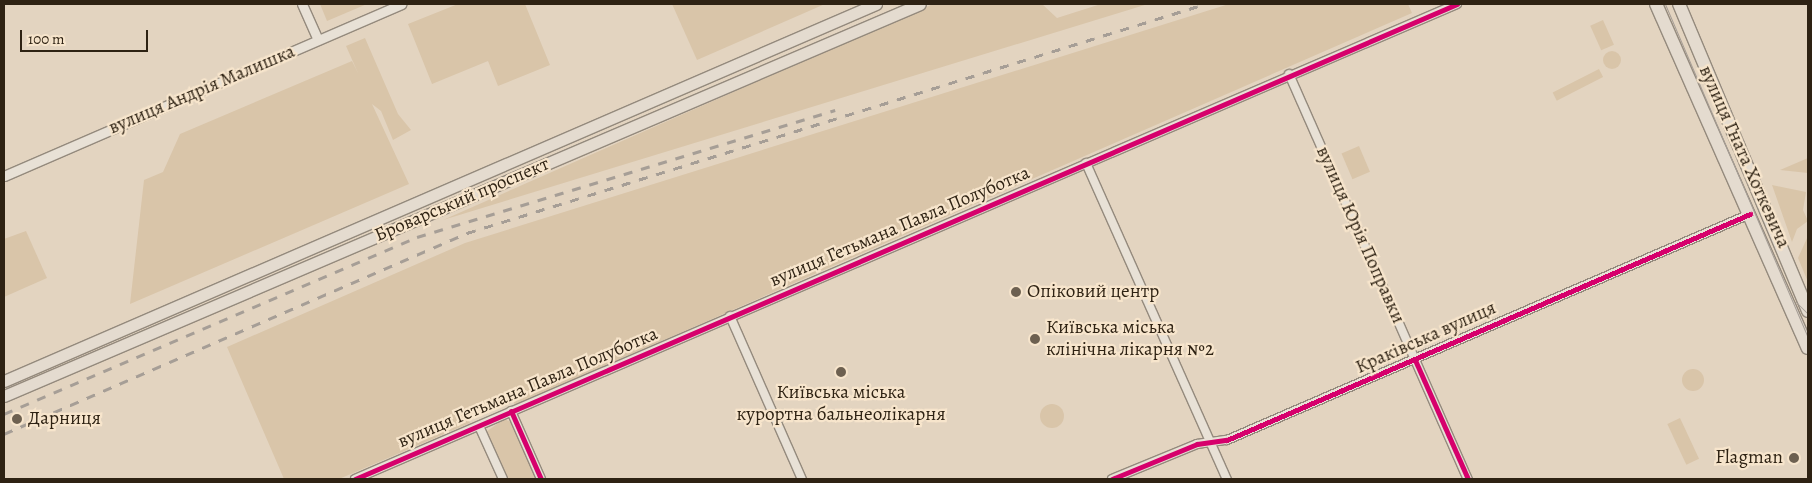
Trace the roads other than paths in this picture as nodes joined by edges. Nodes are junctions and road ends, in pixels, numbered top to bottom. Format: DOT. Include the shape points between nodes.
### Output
graph roads {
  1 [pos="302,4"];
  2 [pos="401,4"];
  3 [pos="876,4"];
  4 [pos="920,4"];
  5 [pos="1457,4"];
  6 [pos="1656,4"];
  7 [pos="1679,4"];
  8 [pos="318,40"];
  9 [pos="1289,74"];
  10 [pos="1086,163"];
  11 [pos="4,176"];
  12 [pos="1750,214"];
  13 [pos="1808,311"];
  14 [pos="730,316"];
  15 [pos="1808,348"];
  16 [pos="1415,360"];
  17 [pos="4,381"];
  18 [pos="4,396"];
  19 [pos="510,412"];
  20 [pos="479,426"];
  21 [pos="1211,443"];
  22 [pos="355,479"];
  23 [pos="503,479"];
  24 [pos="541,479"];
  25 [pos="802,479"];
  26 [pos="1112,479"];
  27 [pos="1227,479"];
  28 [pos="1468,479"];
  1 -- 8 [label="street"];
  2 -- 8 [label="street, вулиця Андрія Малишка"];
  3 -- 17 [label="main road, Броварський проспект"];
  4 -- 18 [label="main road, Броварський проспект"];
  5 -- 9 [label="street, вулиця Гетьмана Павла Полуботка"];
  6 -- 12 [label="highway, вулиця Гната Хоткевича"];
  7 -- 13 [label="highway, вулиця Гната Хоткевича"];
  8 -- 11 [label="street, вулиця Андрія Малишка"];
  9 -- 10 [label="street, вулиця Гетьмана Павла Полуботка"];
  9 -- 16 [label="street, вулиця Юрія Поправки"];
  10 -- 14 [label="street, вулиця Гетьмана Павла Полуботка"];
  10 -- 21 [label="street"];
  12 -- 15 [label="highway, вулиця Гната Хоткевича"];
  12 -- 16 [label="street, Краківська вулиця"];
  14 -- 19 [label="street, вулиця Гетьмана Павла Полуботка"];
  14 -- 25 [label="street"];
  16 -- 21 [label="street, Краківська вулиця"];
  16 -- 28 [label="street, вулиця Юрія Поправки"];
  19 -- 20 [label="street, вулиця Гетьмана Павла Полуботка"];
  19 -- 24 [label="street"];
  20 -- 22 [label="street, вулиця Гетьмана Павла Полуботка"];
  20 -- 23 [label="street"];
  21 -- 26 [label="street, Краківська вулиця" via="1197,444"];
  21 -- 27 [label="street"];
}
